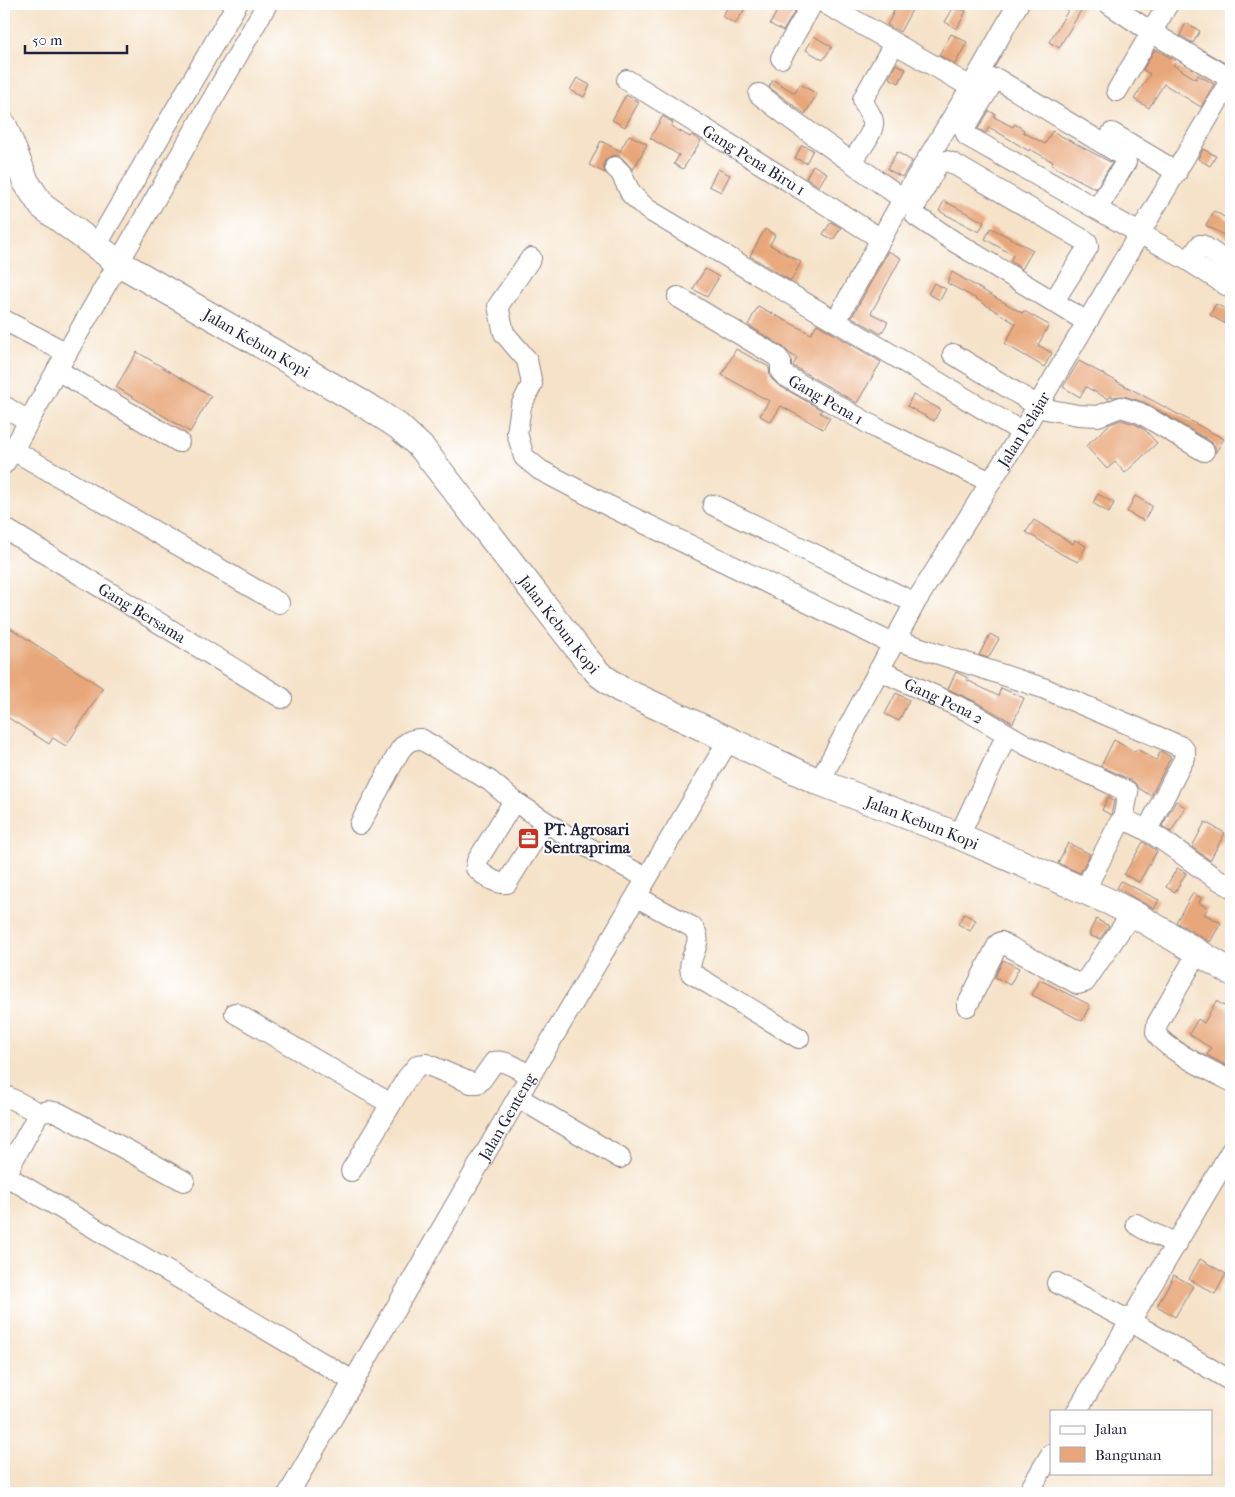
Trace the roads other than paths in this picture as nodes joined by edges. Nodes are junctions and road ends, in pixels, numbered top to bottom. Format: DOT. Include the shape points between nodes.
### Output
graph roads {
  1 [pos="237,4"];
  2 [pos="267,4"];
  3 [pos="812,4"];
  4 [pos="826,4"];
  5 [pos="1109,4"];
  6 [pos="1168,4"];
  7 [pos="1010,6"];
  8 [pos="1151,32"];
  9 [pos="894,44"];
  10 [pos="781,58"];
  11 [pos="987,58"];
  12 [pos="1231,79"];
  13 [pos="627,80"];
  14 [pos="971,87"];
  15 [pos="1117,91"];
  16 [pos="760,94"];
  17 [pos="4,126"];
  18 [pos="852,162"];
  19 [pos="615,167"];
  20 [pos="1176,172"];
  21 [pos="903,199"];
  22 [pos="1097,209"];
  23 [pos="1140,234"];
  24 [pos="881,238"];
  25 [pos="96,246"];
  26 [pos="531,258"];
  27 [pos="1189,261"];
  28 [pos="120,263"];
  29 [pos="1231,265"];
  30 [pos="1231,288"];
  31 [pos="678,297"];
  32 [pos="1054,301"];
  33 [pos="4,320"];
  34 [pos="836,321"];
  35 [pos="1087,322"];
  36 [pos="953,354"];
  37 [pos="62,362"];
  38 [pos="4,406"];
  39 [pos="1038,406"];
  40 [pos="28,421"];
  41 [pos="1022,432"];
  42 [pos="179,442"];
  43 [pos="1204,451"];
  44 [pos="8,457"];
  45 [pos="991,482"];
  46 [pos="713,505"];
  47 [pos="4,528"];
  48 [pos="279,603"];
  49 [pos="914,603"];
  50 [pos="894,642"];
  51 [pos="879,670"];
  52 [pos="282,698"];
  53 [pos="1007,734"];
  54 [pos="728,741"];
  55 [pos="819,782"];
  56 [pos="514,801"];
  57 [pos="1123,820"];
  58 [pos="545,822"];
  59 [pos="360,824"];
  60 [pos="1147,830"];
  61 [pos="959,836"];
  62 [pos="648,878"];
  63 [pos="1231,887"];
  64 [pos="1084,892"];
  65 [pos="637,897"];
  66 [pos="1132,913"];
  67 [pos="1198,952"];
  68 [pos="1231,972"];
  69 [pos="967,1006"];
  70 [pos="235,1014"];
  71 [pos="799,1038"];
  72 [pos="530,1076"];
  73 [pos="1231,1081"];
  74 [pos="4,1095"];
  75 [pos="519,1098"];
  76 [pos="391,1104"];
  77 [pos="39,1113"];
  78 [pos="1231,1151"];
  79 [pos="620,1158"];
  80 [pos="351,1171"];
  81 [pos="184,1181"];
  82 [pos="1136,1224"];
  83 [pos="1177,1244"];
  84 [pos="1057,1282"];
  85 [pos="1130,1321"];
  86 [pos="353,1381"];
  87 [pos="1231,1381"];
  88 [pos="1078,1410"];
  89 [pos="1050,1456"];
  90 [pos="289,1493"];
  91 [pos="1028,1493"];
  1 -- 25 [label="street"];
  2 -- 28 [label="street"];
  3 -- 10 [label="street"];
  4 -- 9 [label="street"];
  5 -- 8 [label="street"];
  6 -- 8 [label="street"];
  7 -- 11 [label="street"];
  8 -- 12 [label="street"];
  8 -- 15 [label="street"];
  9 -- 14 [label="street"];
  9 -- 18 [label="street" via="863,99 873,121 873,129"];
  11 -- 14 [label="street"];
  11 -- 20 [label="street"];
  12 -- 20 [label="street, Jalan Pelajar"];
  13 -- 24 [label="street, Gang Pena Biru 1"];
  14 -- 21 [label="street"];
  16 -- 18 [label="street"];
  17 -- 25 [label="main road, Jalan Kebun Kopi" via="26,182 42,206"];
  18 -- 21 [label="street"];
  19 -- 34 [label="street" via="638,202"];
  20 -- 23 [label="street, Jalan Pelajar"];
  21 -- 24 [label="street"];
  22 -- 22 [label="street" via="1126,162 1125,157 995,79 966,126 968,136"];
  22 -- 23 [label="street"];
  23 -- 27 [label="street"];
  23 -- 35 [label="street, Jalan Pelajar"];
  24 -- 34 [label="street"];
  25 -- 28 [label="main road, Jalan Kebun Kopi"];
  26 -- 50 [label="street" via="498,306 504,333 528,360 532,384 521,406 516,433 524,457 540,470 610,506"];
  27 -- 29 [label="street" via="1202,245"];
  27 -- 30 [label="street"];
  28 -- 37 [label="street"];
  28 -- 54 [label="main road, Jalan Kebun Kopi" via="398,426 422,448 599,674 620,689"];
  31 -- 45 [label="street, Gang Pena 1" via="776,356 784,375 878,429"];
  32 -- 32 [label="street" via="1088,247 1087,242 952,163 938,164 914,208 916,216"];
  32 -- 35 [label="street"];
  33 -- 37 [label="street"];
  34 -- 41 [label="street"];
  35 -- 39 [label="street, Jalan Pelajar"];
  36 -- 39 [label="street"];
  37 -- 40 [label="street"];
  37 -- 42 [label="street"];
  38 -- 40 [label="street"];
  39 -- 41 [label="street, Jalan Pelajar"];
  39 -- 43 [label="street" via="1098,416 1121,407 1140,413"];
  40 -- 44 [label="street"];
  41 -- 45 [label="street, Jalan Pelajar"];
  44 -- 48 [label="street"];
  45 -- 49 [label="street, Jalan Pelajar"];
  46 -- 49 [label="street"];
  47 -- 52 [label="street, Gang Bersama"];
  49 -- 50 [label="street, Jalan Pelajar"];
  50 -- 51 [label="street, Jalan Pelajar"];
  50 -- 60 [label="street" via="1043,688 1182,747 1185,757"];
  51 -- 53 [label="street, Gang Pena 2" via="968,711"];
  51 -- 55 [label="street, Jalan Pelajar"];
  53 -- 57 [label="street, Gang Pena 2" via="1128,792"];
  53 -- 61 [label="street"];
  54 -- 55 [label="main road, Jalan Kebun Kopi"];
  54 -- 62 [label="street, Jalan Genteng"];
  55 -- 61 [label="main road, Jalan Kebun Kopi"];
  56 -- 58 [label="street"];
  56 -- 58 [label="street" via="477,861 476,868 481,874 507,884"];
  56 -- 59 [label="street" via="460,762 421,739 414,739 406,742 400,750"];
  57 -- 60 [label="street"];
  57 -- 64 [label="street"];
  58 -- 62 [label="street"];
  60 -- 63 [label="street"];
  61 -- 64 [label="main road, Jalan Kebun Kopi"];
  62 -- 65 [label="street, Jalan Genteng"];
  64 -- 66 [label="main road, Jalan Kebun Kopi"];
  65 -- 71 [label="street" via="692,927 698,935 690,964 691,973"];
  65 -- 72 [label="street, Jalan Genteng"];
  66 -- 67 [label="main road, Jalan Kebun Kopi"];
  66 -- 69 [label="street" via="1082,984 1001,942"];
  67 -- 68 [label="main road, Jalan Kebun Kopi"];
  67 -- 73 [label="street" via="1157,1024 1156,1032 1187,1059"];
  70 -- 76 [label="street"];
  72 -- 75 [label="street, Jalan Genteng"];
  72 -- 76 [label="street" via="498,1060 478,1083 471,1083 426,1064 418,1064"];
  74 -- 77 [label="street"];
  75 -- 79 [label="street"];
  75 -- 86 [label="street, Jalan Genteng"];
  76 -- 80 [label="street"];
  77 -- 81 [label="street" via="48,1110 59,1112"];
  77 -- 86 [label="street" via="11,1164 8,1177"];
  78 -- 83 [label="street"];
  82 -- 83 [label="street"];
  83 -- 85 [label="street"];
  84 -- 85 [label="street"];
  85 -- 87 [label="street"];
  85 -- 88 [label="street"];
  86 -- 90 [label="street, Jalan Genteng"];
  89 -- 91 [label="street"];
}
